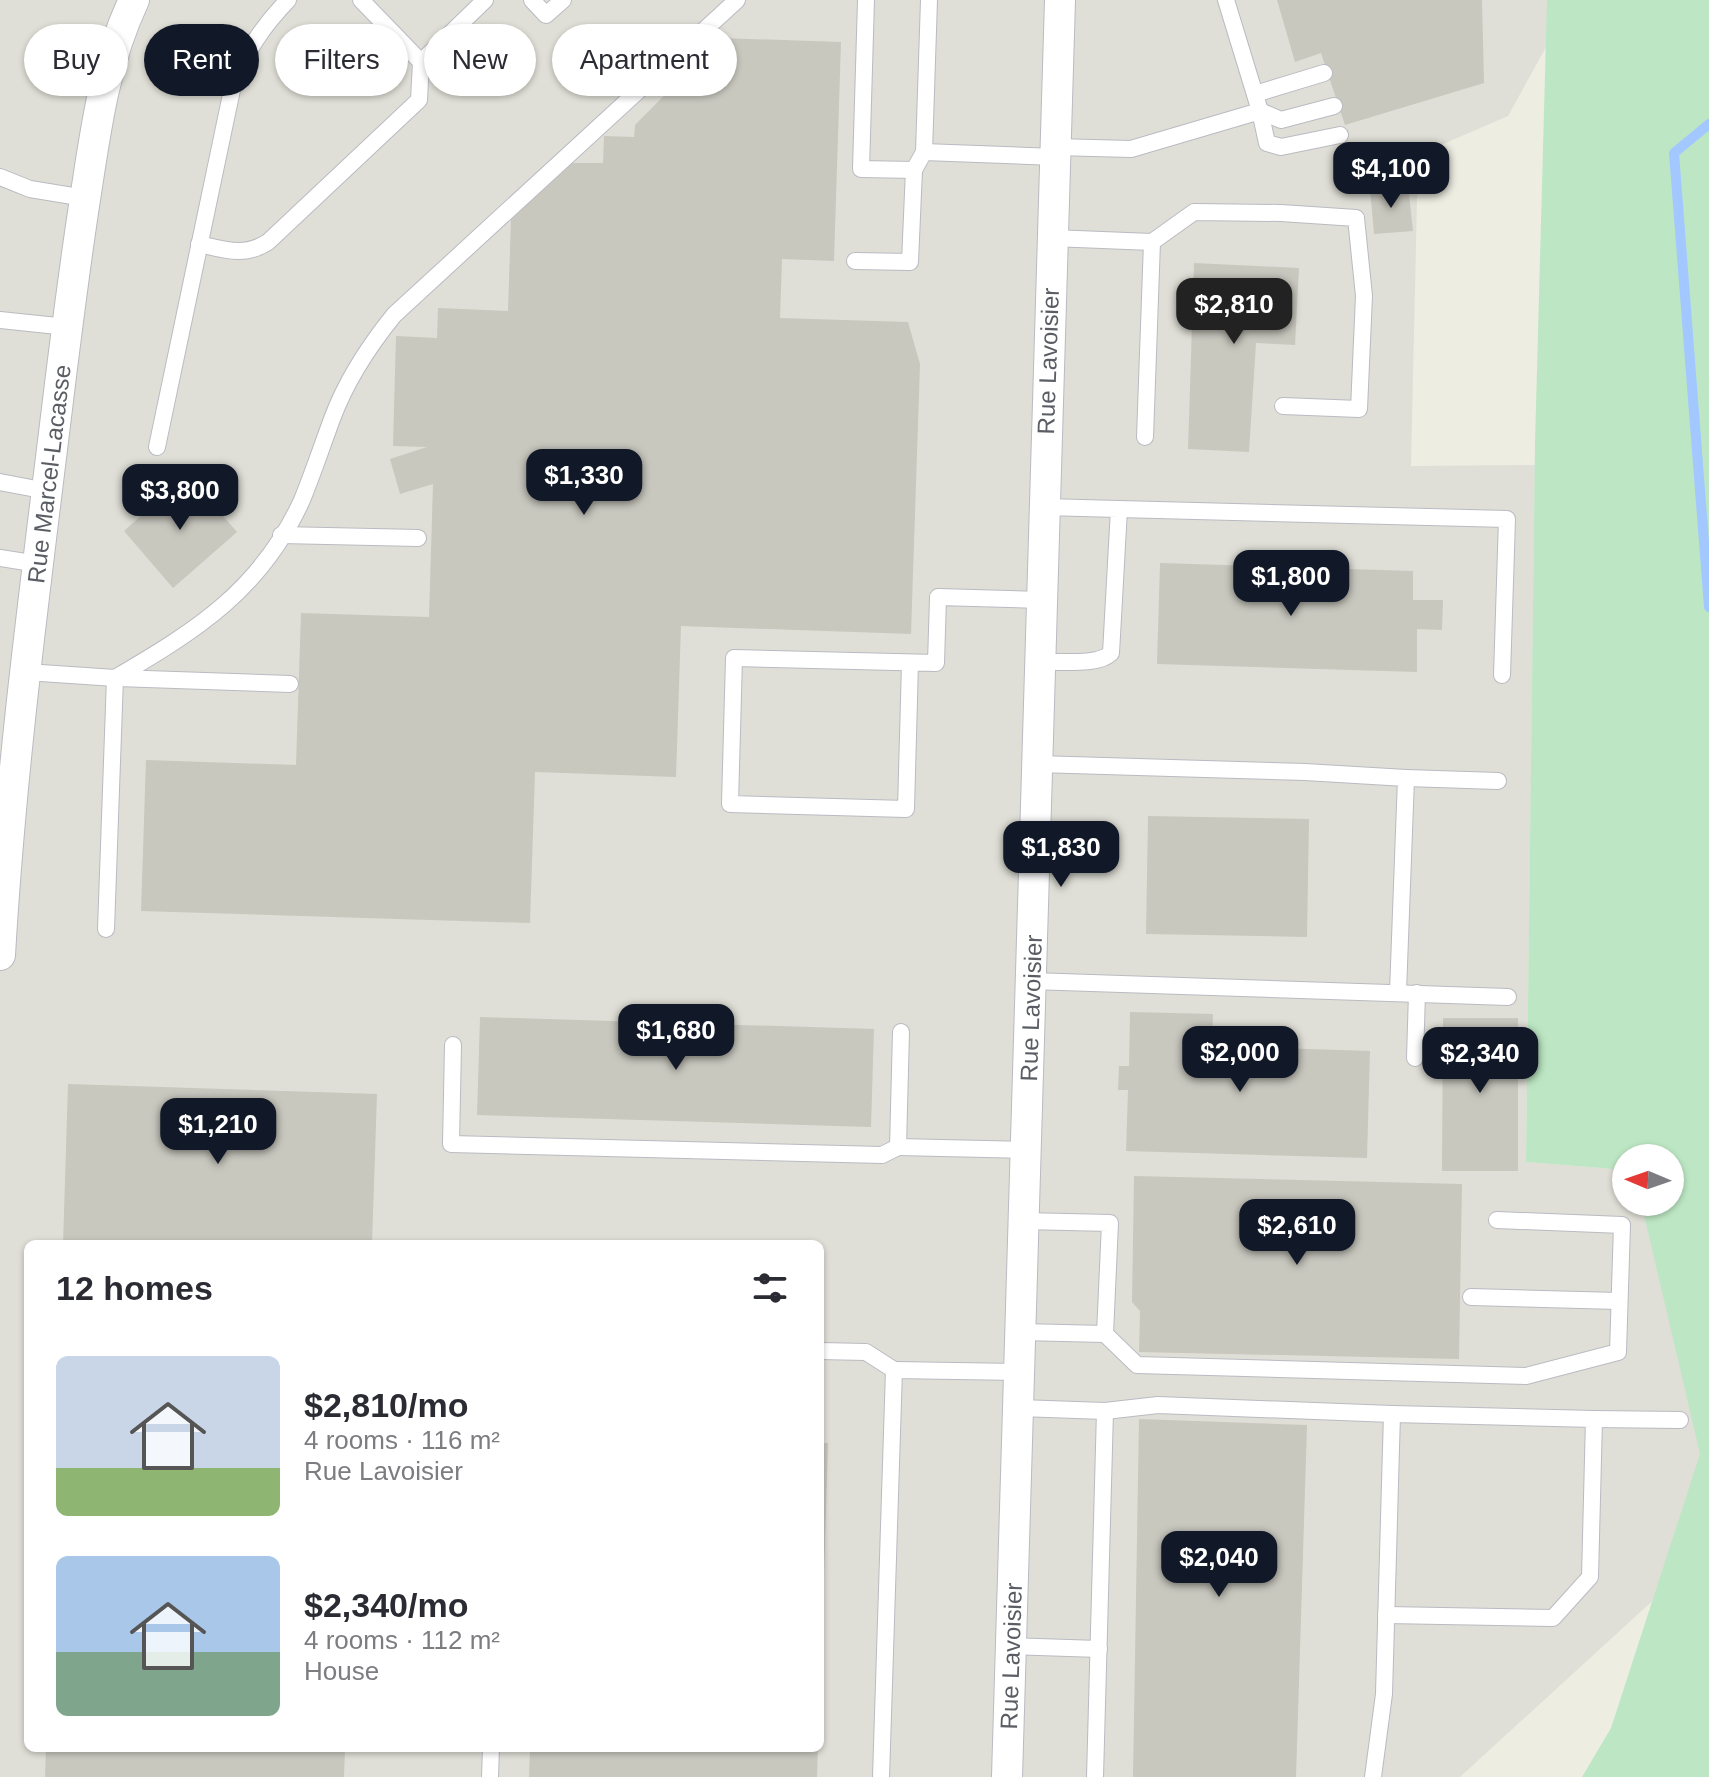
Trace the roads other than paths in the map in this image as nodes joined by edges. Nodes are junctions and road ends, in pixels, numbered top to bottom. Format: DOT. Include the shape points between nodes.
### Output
graph roads {
  1 [pos="134,0"];
  2 [pos="288,0"];
  3 [pos="361,0"];
  4 [pos="485,0"];
  5 [pos="532,0"];
  6 [pos="563,0"];
  7 [pos="737,0"];
  8 [pos="866,0"];
  9 [pos="929,0"];
  10 [pos="1060,0"];
  11 [pos="1226,0"];
  12 [pos="421,62"];
  13 [pos="1324,73"];
  14 [pos="1255,94"];
  15 [pos="1334,106"];
  16 [pos="1260,111"];
  17 [pos="1340,135"];
  18 [pos="924,152"];
  19 [pos="1055,152"];
  20 [pos="914,170"];
  21 [pos="0,177"];
  22 [pos="85,198"];
  23 [pos="1052,238"];
  24 [pos="1152,242"];
  25 [pos="199,244"];
  26 [pos="855,261"];
  27 [pos="0,320"];
  28 [pos="67,327"];
  29 [pos="1283,406"];
  30 [pos="1145,437"];
  31 [pos="157,447"];
  32 [pos="0,482"];
  33 [pos="47,491"];
  34 [pos="1044,507"];
  35 [pos="1119,509"];
  36 [pos="281,535"];
  37 [pos="418,538"];
  38 [pos="0,558"];
  39 [pos="38,564"];
  40 [pos="1042,600"];
  41 [pos="1040,662"];
  42 [pos="910,663"];
  43 [pos="26,672"];
  44 [pos="1502,675"];
  45 [pos="115,678"];
  46 [pos="290,684"];
  47 [pos="1037,764"];
  48 [pos="1406,778"];
  49 [pos="1498,781"];
  50 [pos="106,929"];
  51 [pos="0,955"];
  52 [pos="1031,981"];
  53 [pos="1398,992"];
  54 [pos="1417,993"];
  55 [pos="1508,997"];
  56 [pos="901,1032"];
  57 [pos="453,1045"];
  58 [pos="1415,1058"];
  59 [pos="898,1147"];
  60 [pos="1027,1150"];
  61 [pos="1497,1220"];
  62 [pos="1024,1221"];
  63 [pos="1471,1297"];
  64 [pos="1619,1301"];
  65 [pos="1021,1332"];
  66 [pos="1105,1334"];
  67 [pos="824,1351"];
  68 [pos="894,1370"];
  69 [pos="1019,1372"];
  70 [pos="1019,1408"];
  71 [pos="1105,1411"];
  72 [pos="1392,1414"];
  73 [pos="1594,1419"];
  74 [pos="1680,1420"];
  75 [pos="1386,1615"];
  76 [pos="1011,1646"];
  77 [pos="1099,1649"];
  78 [pos="491,1752"];
  79 [pos="490,1777"];
  80 [pos="881,1777"];
  81 [pos="1007,1777"];
  82 [pos="1095,1777"];
  83 [pos="1373,1777"];
  1 -- 22 [label="street, Rue Marcel-Lacasse" via="103,91"];
  2 -- 25 [label="lane" via="258,34 233,85"];
  3 -- 12 [label="lane"];
  4 -- 12 [label="lane"];
  5 -- 6 [label="lane" via="546,15"];
  7 -- 36 [label="lane" via="394,315 357,366 300,503"];
  8 -- 20 [label="lane" via="861,169"];
  9 -- 18 [label="lane"];
  10 -- 19 [label="street, Rue Lavoisier"];
  11 -- 14 [label="lane"];
  12 -- 25 [label="lane" via="419,100 268,242 242,253"];
  13 -- 14 [label="lane"];
  14 -- 16 [label="lane"];
  15 -- 16 [label="lane" via="1281,120"];
  16 -- 17 [label="lane" via="1267,143 1281,147"];
  16 -- 19 [label="lane" via="1131,149"];
  18 -- 19 [label="lane"];
  18 -- 20 [label="lane"];
  19 -- 23 [label="street, Rue Lavoisier"];
  20 -- 26 [label="lane" via="910,262"];
  21 -- 22 [label="lane" via="30,189"];
  22 -- 28 [label="street, Rue Marcel-Lacasse"];
  23 -- 24 [label="lane"];
  23 -- 34 [label="street, Rue Lavoisier"];
  24 -- 29 [label="lane" via="1194,212 1356,218 1364,296 1359,409"];
  24 -- 30 [label="lane"];
  25 -- 31 [label="lane"];
  27 -- 28 [label="lane"];
  28 -- 33 [label="street, Rue Marcel-Lacasse"];
  32 -- 33 [label="lane"];
  33 -- 39 [label="street, Rue Marcel-Lacasse"];
  34 -- 35 [label="lane"];
  34 -- 40 [label="street, Rue Lavoisier"];
  35 -- 41 [label="lane" via="1111,653 1096,661"];
  35 -- 44 [label="lane" via="1507,519"];
  36 -- 37 [label="lane"];
  36 -- 45 [label="lane" via="225,607"];
  38 -- 39 [label="lane"];
  39 -- 43 [label="street, Rue Marcel-Lacasse"];
  40 -- 41 [label="street, Rue Lavoisier"];
  40 -- 42 [label="lane" via="938,597 936,663"];
  41 -- 47 [label="street, Rue Lavoisier"];
  42 -- 42 [label="lane" via="734,658 730,804 906,809"];
  43 -- 45 [label="lane"];
  43 -- 51 [label="street, Rue Marcel-Lacasse"];
  45 -- 46 [label="lane"];
  45 -- 50 [label="lane"];
  47 -- 48 [label="lane"];
  47 -- 52 [label="street, Rue Lavoisier"];
  48 -- 49 [label="lane"];
  48 -- 53 [label="lane"];
  52 -- 53 [label="lane"];
  52 -- 60 [label="street, Rue Lavoisier"];
  53 -- 54 [label="lane"];
  54 -- 55 [label="lane"];
  54 -- 58 [label="lane"];
  56 -- 59 [label="lane"];
  57 -- 59 [label="lane" via="451,1144 882,1155"];
  59 -- 60 [label="lane"];
  60 -- 62 [label="street, Rue Lavoisier"];
  61 -- 64 [label="lane" via="1622,1225"];
  62 -- 65 [label="street, Rue Lavoisier"];
  62 -- 66 [label="lane" via="1110,1223"];
  63 -- 64 [label="lane"];
  64 -- 66 [label="lane" via="1618,1352 1526,1376 1137,1365"];
  65 -- 66 [label="lane"];
  65 -- 69 [label="street, Rue Lavoisier"];
  67 -- 68 [label="lane" via="866,1352"];
  68 -- 69 [label="lane"];
  68 -- 80 [label="lane"];
  69 -- 70 [label="street, Rue Lavoisier"];
  70 -- 71 [label="lane"];
  70 -- 76 [label="street, Rue Lavoisier"];
  71 -- 72 [label="lane" via="1158,1405"];
  71 -- 77 [label="lane"];
  72 -- 73 [label="lane"];
  72 -- 75 [label="lane"];
  73 -- 74 [label="lane"];
  73 -- 75 [label="lane" via="1590,1577 1553,1618"];
  75 -- 83 [label="lane" via="1384,1694"];
  76 -- 77 [label="lane"];
  76 -- 81 [label="street, Rue Lavoisier"];
  77 -- 82 [label="lane"];
  78 -- 79 [label="lane"];
}
